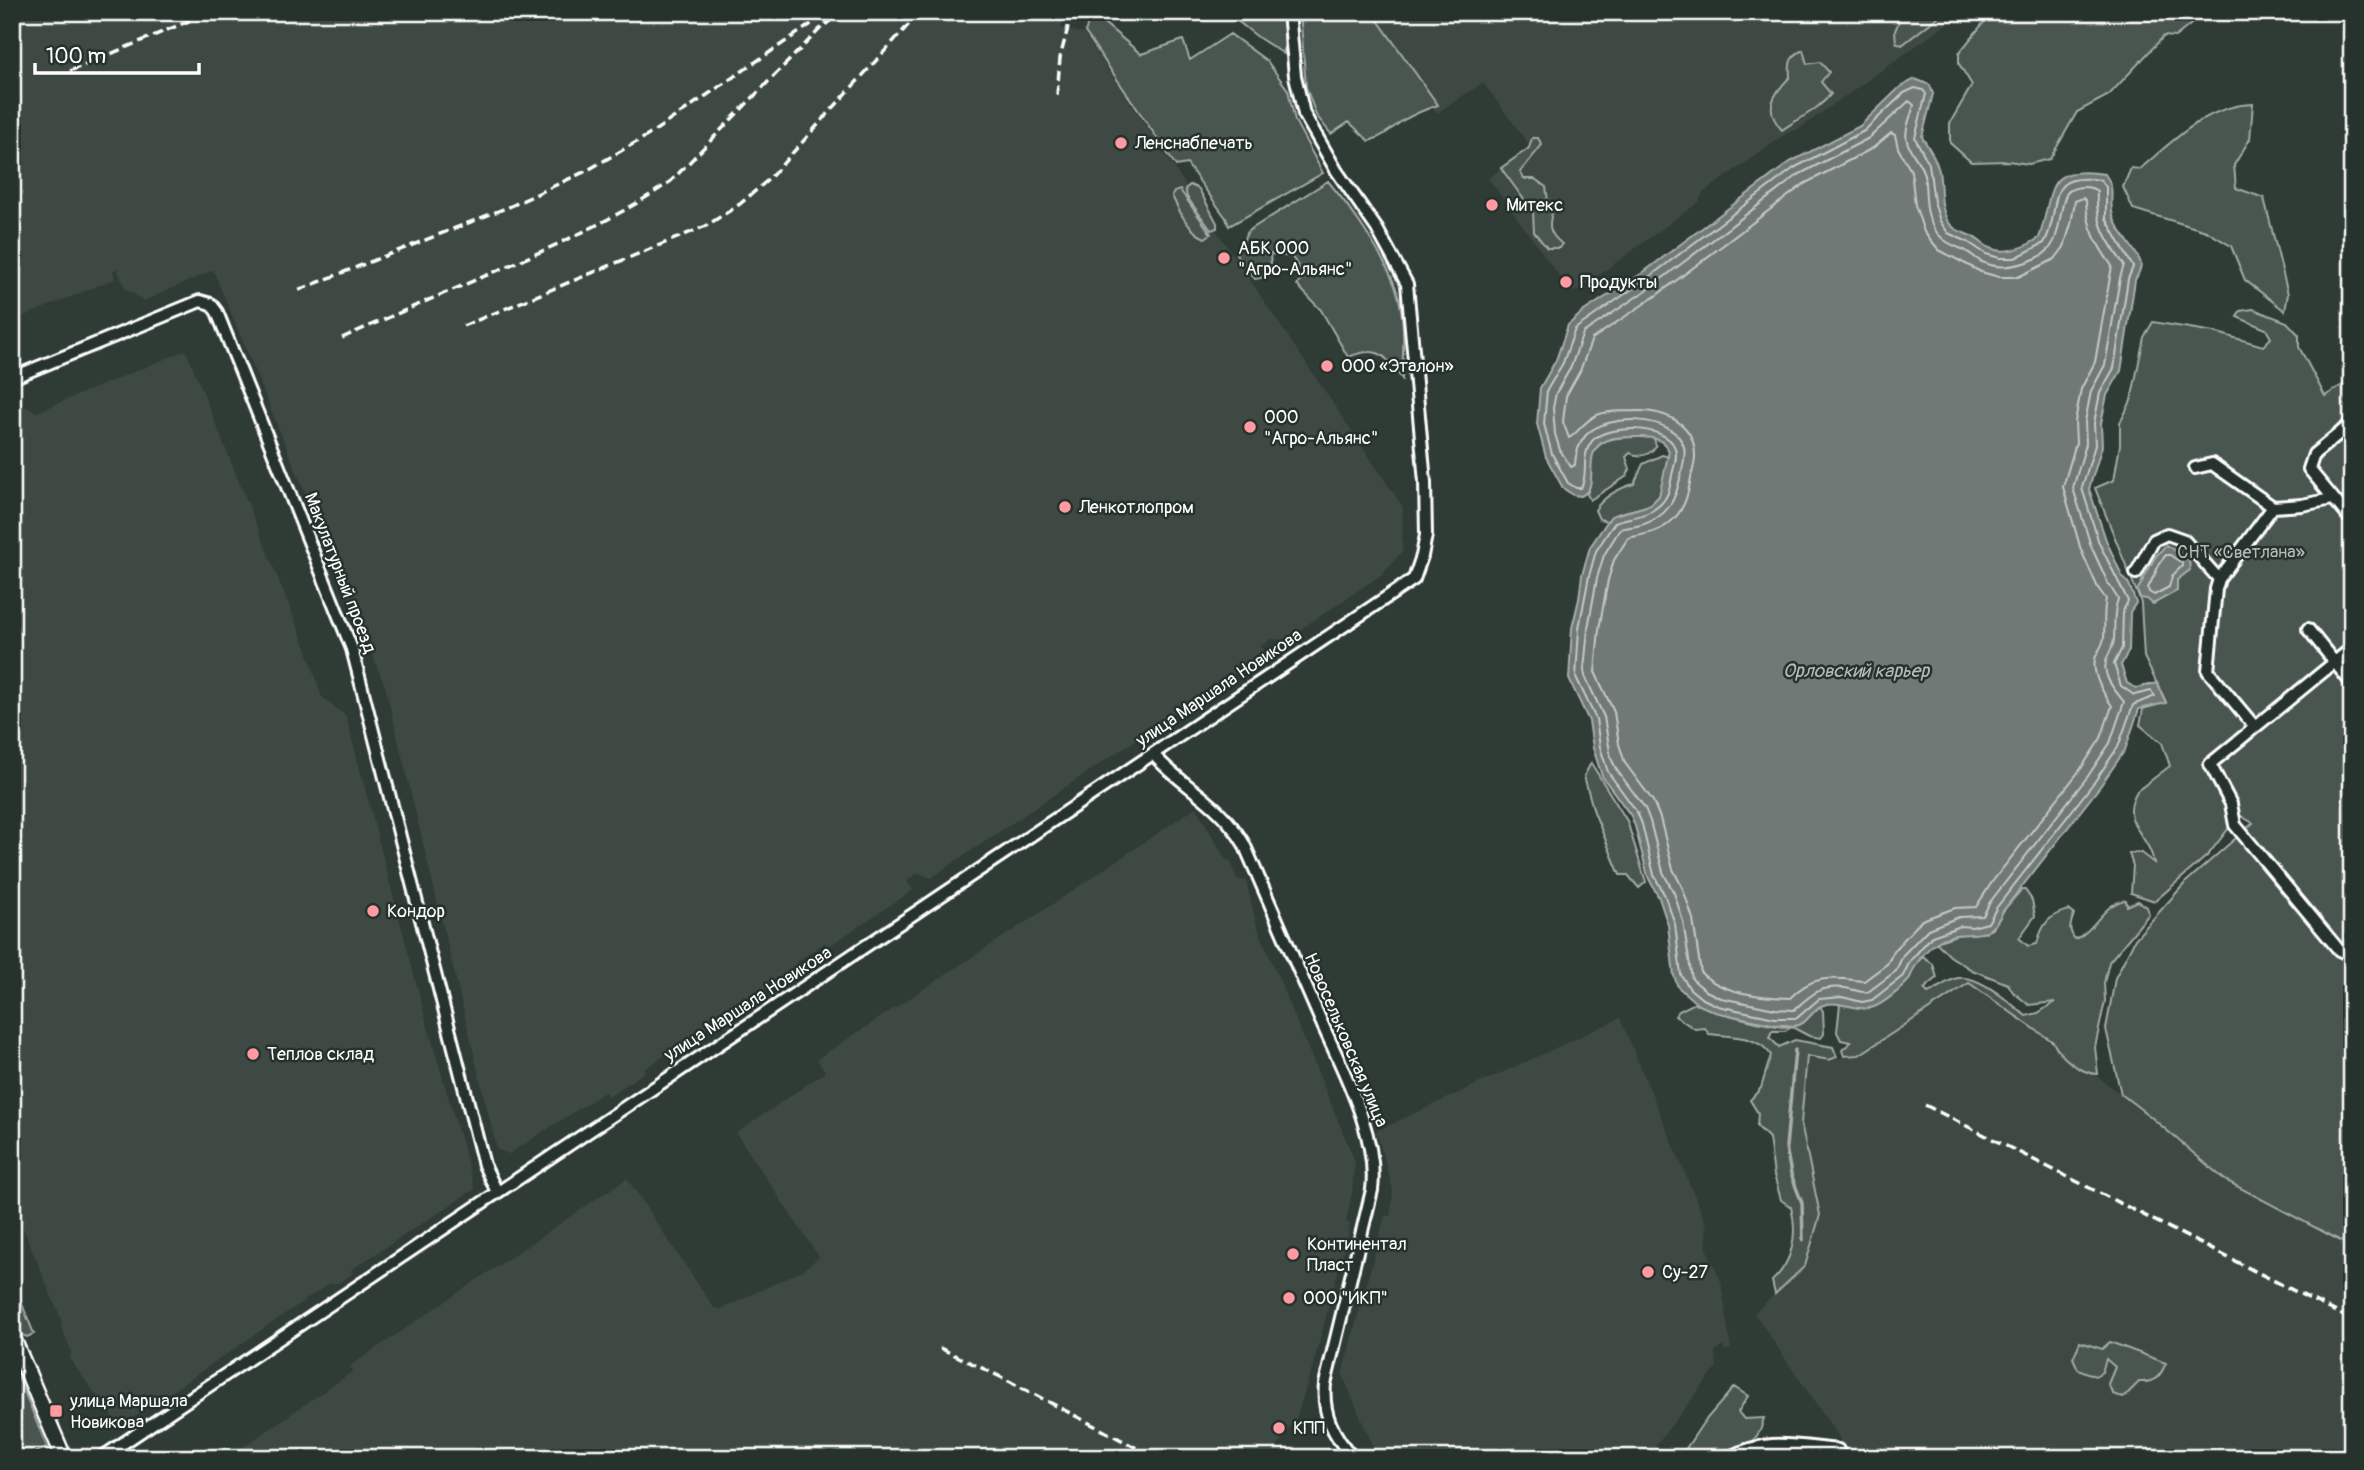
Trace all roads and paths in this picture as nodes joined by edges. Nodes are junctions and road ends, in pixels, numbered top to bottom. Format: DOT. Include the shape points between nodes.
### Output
graph roads {
  1 [pos="1289,12"];
  2 [pos="12,378"];
  3 [pos="2352,423"];
  4 [pos="2195,468"];
  5 [pos="2332,499"];
  6 [pos="2273,507"];
  7 [pos="2352,521"];
  8 [pos="2136,573"];
  9 [pos="2220,579"];
  10 [pos="2308,629"];
  11 [pos="2352,648"];
  12 [pos="2333,663"];
  13 [pos="2352,684"];
  14 [pos="2255,727"];
  15 [pos="1153,754"];
  16 [pos="2352,956"];
  17 [pos="497,1192"];
  18 [pos="12,1336"];
  19 [pos="1838,1450"];
  20 [pos="64,1458"];
  21 [pos="101,1458"];
  22 [pos="1353,1458"];
  23 [pos="1727,1458"];
  1 -- 15 [label="street, улица Маршала Новикова" via="1294,76 1304,114 1407,284 1426,535 1414,579"];
  2 -- 17 [label="street, Макулатурный проезд" via="200,302 211,304 217,312 352,649 484,1165"];
  3 -- 5 [label="street" via="2314,454 2308,469"];
  4 -- 6 [label="street" via="2211,464"];
  5 -- 6 [label="street"];
  5 -- 7 [label="street"];
  6 -- 9 [label="street"];
  8 -- 9 [label="street" via="2154,540 2167,534 2184,540"];
  9 -- 14 [label="street" via="2208,671"];
  10 -- 12 [label="street"];
  11 -- 12 [label="street"];
  12 -- 13 [label="street"];
  12 -- 14 [label="street"];
  14 -- 16 [label="street" via="2210,764 2231,804 2235,825 2339,950"];
  15 -- 17 [label="street, улица Маршала Новикова"];
  15 -- 22 [label="street, Новосельковская улица" via="1216,806 1244,844 1370,1145 1372,1190 1323,1402 1336,1436"];
  17 -- 21 [label="street, улица Маршала Новикова"];
  18 -- 20 [label="street"];
  19 -- 23 [label="street" via="1764,1444"];
}
